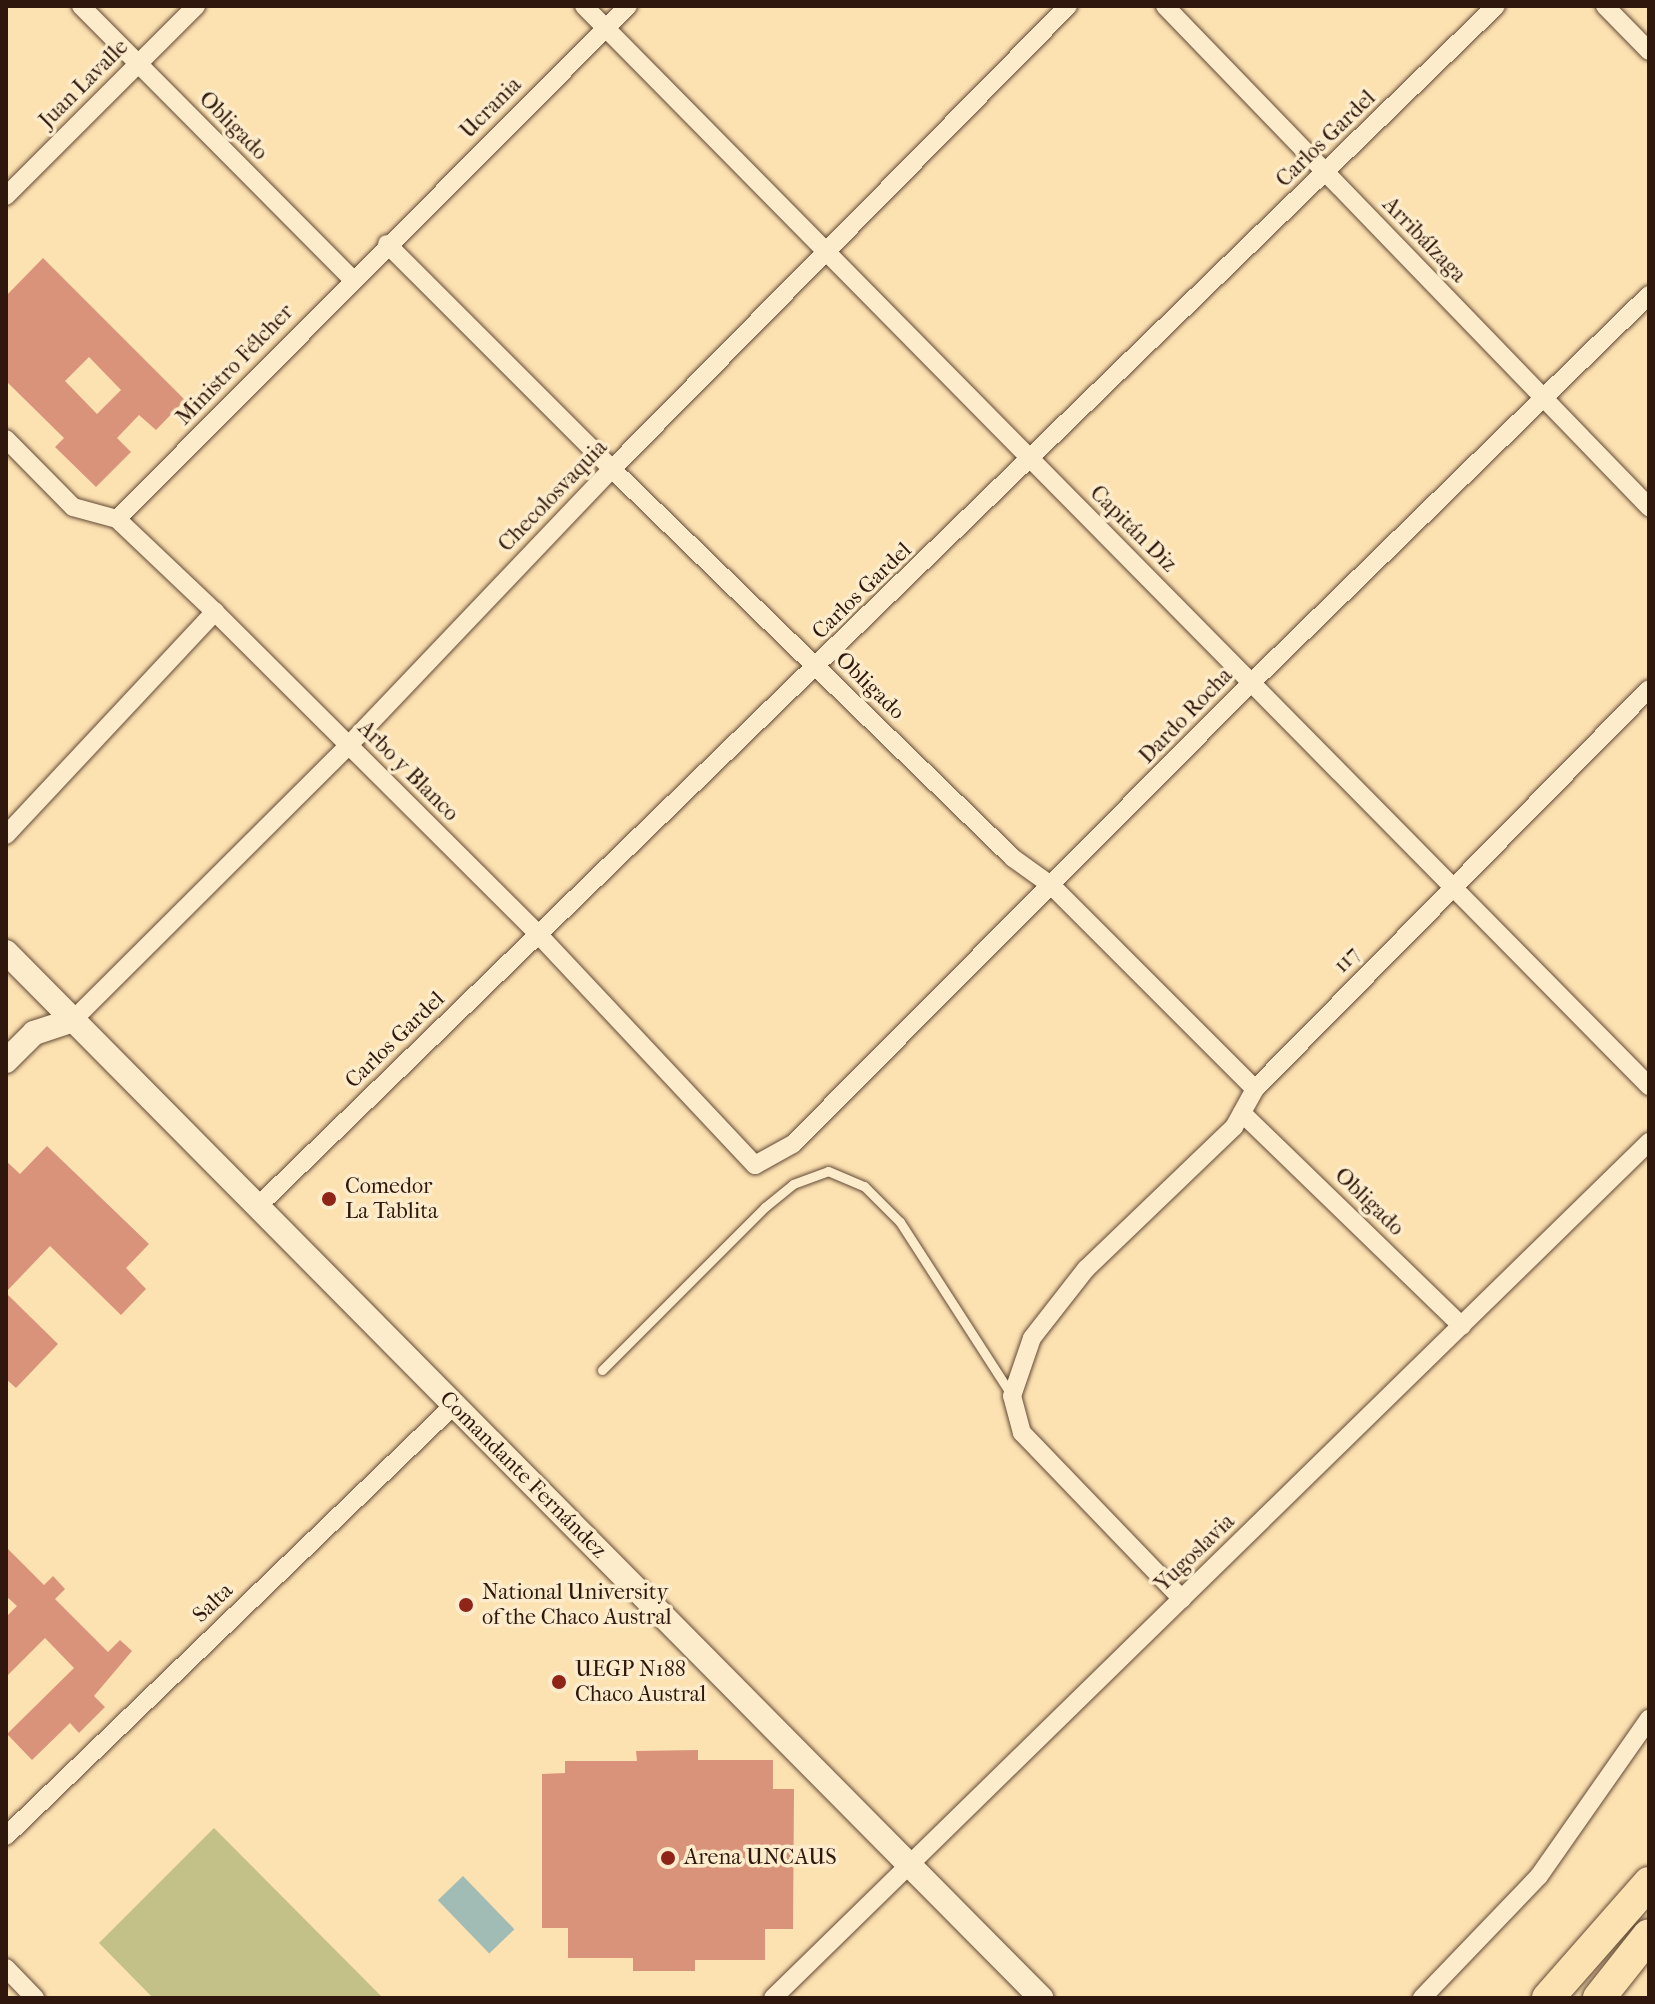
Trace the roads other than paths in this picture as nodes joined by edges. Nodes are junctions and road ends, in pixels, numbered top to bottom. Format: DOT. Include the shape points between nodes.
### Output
graph roads {
  1 [pos="81,6"];
  2 [pos="196,6"];
  3 [pos="584,6"];
  4 [pos="628,6"];
  5 [pos="1068,6"];
  6 [pos="1165,6"];
  7 [pos="1496,6"];
  8 [pos="1605,6"];
  9 [pos="606,29"];
  10 [pos="1649,51"];
  11 [pos="138,64"];
  12 [pos="1326,173"];
  13 [pos="6,196"];
  14 [pos="387,244"];
  15 [pos="825,250"];
  16 [pos="352,279"];
  17 [pos="1649,295"];
  18 [pos="1545,401"];
  19 [pos="6,439"];
  20 [pos="1031,459"];
  21 [pos="612,469"];
  22 [pos="1649,507"];
  23 [pos="117,519"];
  24 [pos="215,612"];
  25 [pos="817,668"];
  26 [pos="1251,683"];
  27 [pos="1649,689"];
  28 [pos="348,746"];
  29 [pos="6,835"];
  30 [pos="1052,886"];
  31 [pos="1452,886"];
  32 [pos="538,934"];
  33 [pos="6,952"];
  34 [pos="73,1020"];
  35 [pos="6,1061"];
  36 [pos="1649,1086"];
  37 [pos="1255,1089"];
  38 [pos="1242,1113"];
  39 [pos="1649,1142"];
  40 [pos="755,1165"];
  41 [pos="258,1206"];
  42 [pos="1462,1326"];
  43 [pos="602,1370"];
  44 [pos="1012,1396"];
  45 [pos="454,1405"];
  46 [pos="1182,1599"];
  47 [pos="1649,1719"];
  48 [pos="6,1836"];
  49 [pos="910,1866"];
  50 [pos="1649,1883"];
  51 [pos="1649,1935"];
  52 [pos="6,1968"];
  53 [pos="35,1998"];
  54 [pos="773,1998"];
  55 [pos="1041,1998"];
  56 [pos="1422,1998"];
  57 [pos="1548,1998"];
  58 [pos="1599,1998"];
  1 -- 11 [label="street, Obligado"];
  2 -- 11 [label="street, Juan Lavalle"];
  3 -- 9 [label="street, Capitán Diz"];
  4 -- 9 [label="street, Ucrania"];
  5 -- 15 [label="street, Checolosvaquia"];
  6 -- 12 [label="street, Arribálzaga"];
  7 -- 12 [label="street, Carlos Gardel"];
  8 -- 10 [label="street"];
  9 -- 14 [label="street, Ucrania"];
  9 -- 15 [label="street, Capitán Diz"];
  11 -- 13 [label="street, Juan Lavalle"];
  11 -- 16 [label="street, Obligado"];
  12 -- 18 [label="street, Arribálzaga"];
  12 -- 20 [label="street, Carlos Gardel"];
  14 -- 16 [label="street, Ministro Félcher"];
  14 -- 21 [label="street, Obligado"];
  15 -- 20 [label="street, Capitán Diz"];
  15 -- 21 [label="street, Checolosvaquia"];
  16 -- 23 [label="street, Ministro Félcher"];
  17 -- 18 [label="street, Dardo Rocha"];
  18 -- 22 [label="street, Arribálzaga"];
  18 -- 26 [label="street, Dardo Rocha"];
  19 -- 23 [label="street, Arbo y Blanco" via="73,507"];
  20 -- 25 [label="street, Carlos Gardel"];
  20 -- 26 [label="street, Capitán Diz"];
  21 -- 25 [label="street, Obligado"];
  21 -- 28 [label="street, Checolosvaquia"];
  23 -- 24 [label="street, Arbo y Blanco"];
  24 -- 28 [label="street, Arbo y Blanco"];
  24 -- 29 [label="street"];
  25 -- 30 [label="street, Obligado" via="1013,858"];
  25 -- 32 [label="street, Carlos Gardel"];
  26 -- 30 [label="street, Dardo Rocha"];
  26 -- 31 [label="street, Capitán Diz"];
  27 -- 31 [label="street, 117"];
  28 -- 32 [label="street, Arbo y Blanco"];
  28 -- 34 [label="street, Checolosvaquia"];
  30 -- 37 [label="street, Obligado"];
  30 -- 40 [label="street, Dardo Rocha" via="793,1144"];
  31 -- 36 [label="street, Capitán Diz"];
  31 -- 37 [label="street, 117"];
  32 -- 40 [label="street, Arbo y Blanco"];
  32 -- 41 [label="street, Carlos Gardel"];
  33 -- 34 [label="main road, Comandante Fernández"];
  34 -- 35 [label="main road" via="34,1033"];
  34 -- 41 [label="main road, Comandante Fernández"];
  37 -- 38 [label="street, 117"];
  38 -- 42 [label="street, Obligado"];
  38 -- 44 [label="street, 117" via="1234,1127 1086,1269 1032,1338"];
  39 -- 42 [label="street, Yugoslavia"];
  41 -- 45 [label="main road, Comandante Fernández"];
  42 -- 46 [label="street, Yugoslavia"];
  43 -- 44 [label="lane" via="765,1207 793,1184 828,1171 864,1186 900,1222"];
  44 -- 46 [label="street" via="1022,1433"];
  45 -- 48 [label="street, Salta"];
  45 -- 49 [label="main road, Comandante Fernández"];
  46 -- 49 [label="street, Yugoslavia"];
  47 -- 56 [label="street" via="1539,1876"];
  49 -- 54 [label="street, Yugoslavia"];
  49 -- 55 [label="main road, Comandante Fernández"];
  50 -- 57 [label="highway"];
  51 -- 58 [label="highway"];
  52 -- 53 [label="street"];
}
